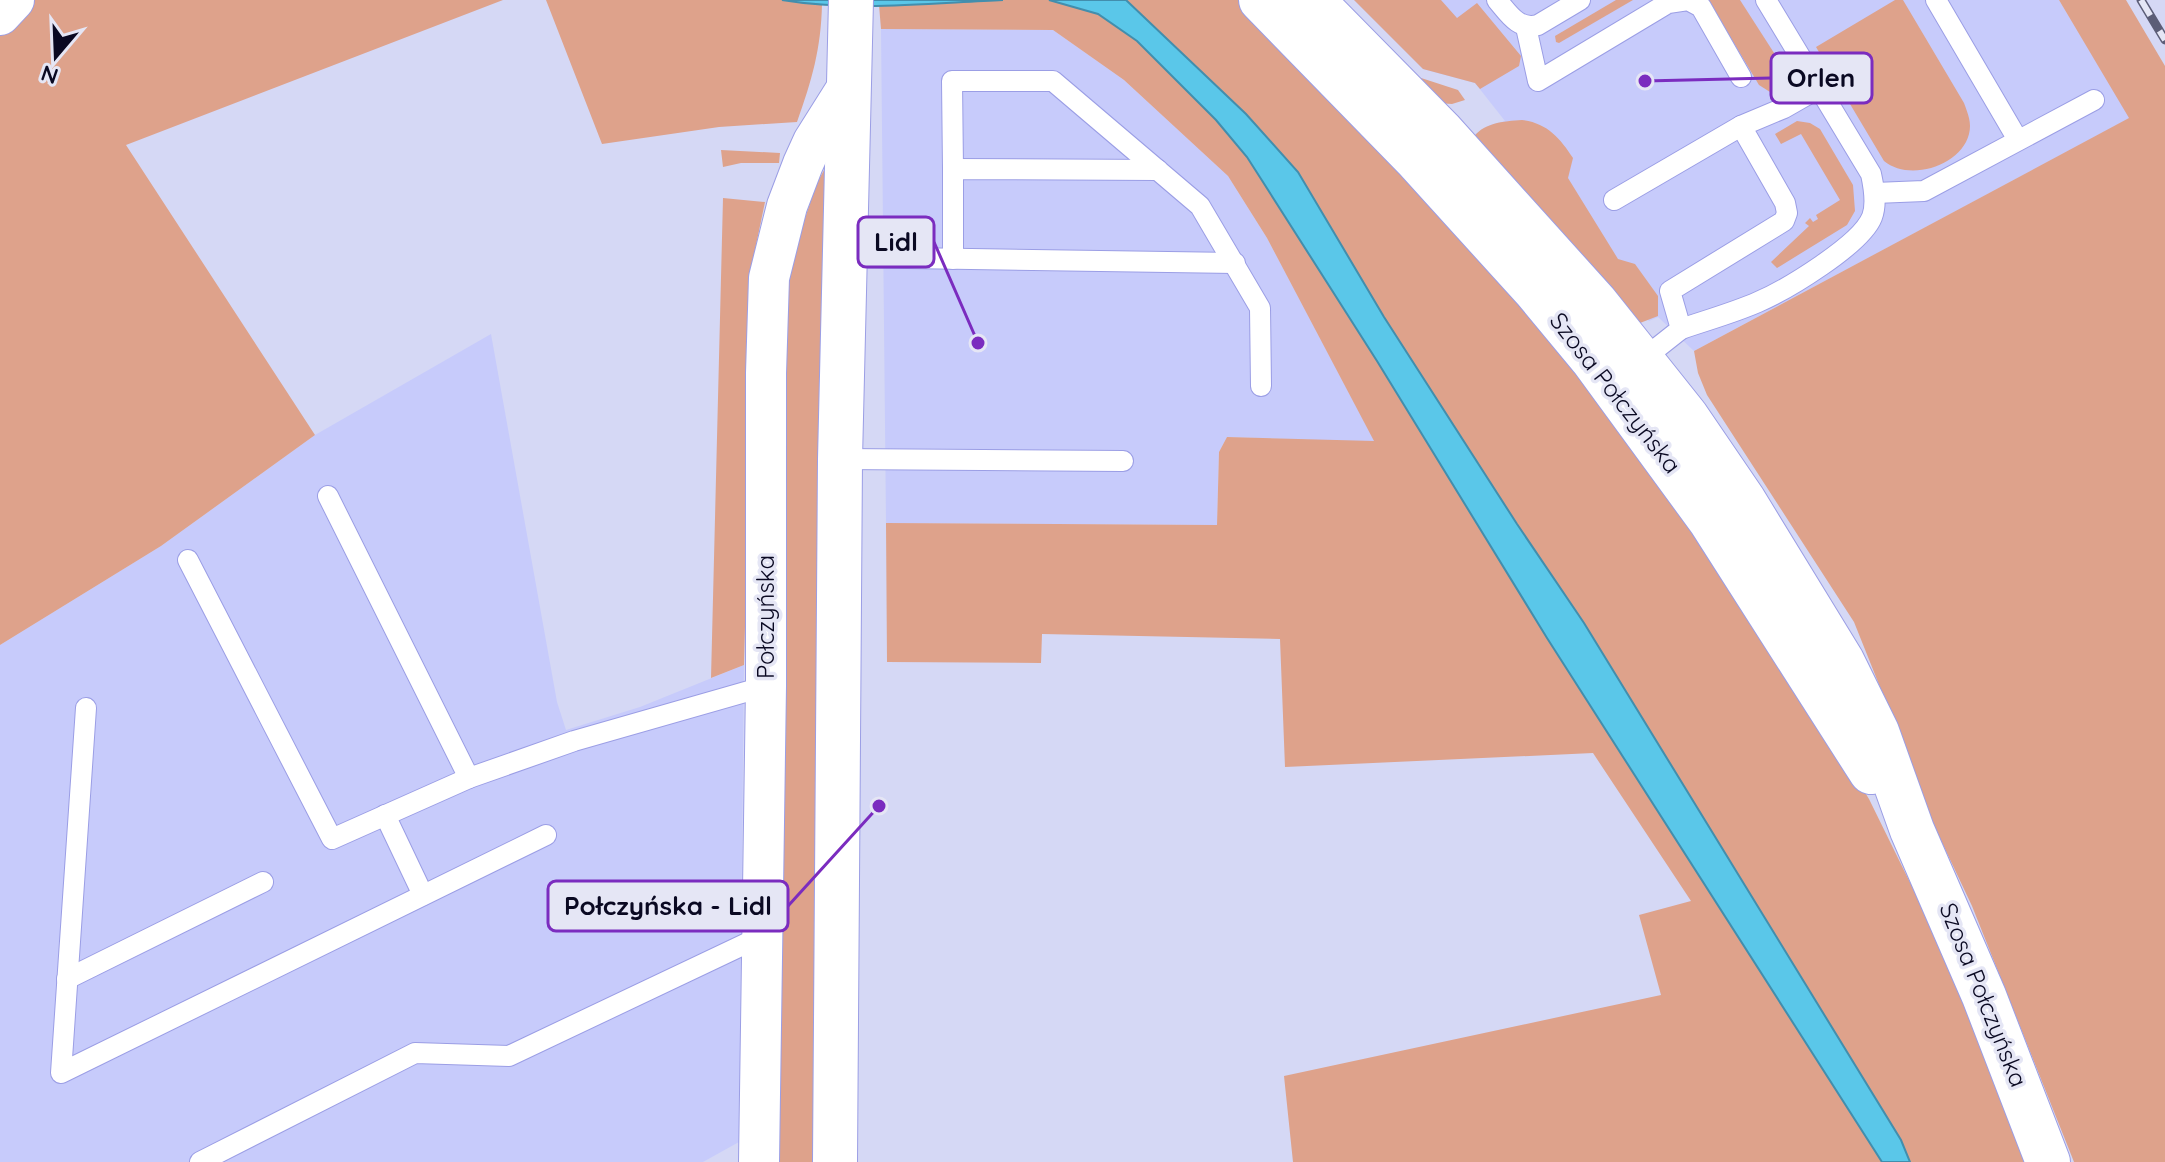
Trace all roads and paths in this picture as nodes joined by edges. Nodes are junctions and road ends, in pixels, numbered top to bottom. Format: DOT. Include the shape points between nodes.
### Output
graph roads {
  1 [pos="14,0"];
  2 [pos="1261,0"];
  3 [pos="1312,0"];
  4 [pos="1497,0"];
  5 [pos="1580,0"];
  6 [pos="1766,0"];
  7 [pos="1936,0"];
  8 [pos="850,14"];
  9 [pos="0,15"];
  10 [pos="1526,27"];
  11 [pos="1741,77"];
  12 [pos="847,88"];
  13 [pos="1819,88"];
  14 [pos="2094,100"];
  15 [pos="1741,126"];
  16 [pos="2018,140"];
  17 [pos="953,169"];
  18 [pos="1158,170"];
  19 [pos="1875,193"];
  20 [pos="1614,200"];
  21 [pos="845,257"];
  22 [pos="953,259"];
  23 [pos="1235,263"];
  24 [pos="1681,329"];
  25 [pos="1643,359"];
  26 [pos="1593,360"];
  27 [pos="1261,386"];
  28 [pos="840,459"];
  29 [pos="1123,461"];
  30 [pos="328,496"];
  31 [pos="188,560"];
  32 [pos="766,686"];
  33 [pos="86,708"];
  34 [pos="469,778"];
  35 [pos="385,815"];
  36 [pos="1912,830"];
  37 [pos="546,835"];
  38 [pos="263,882"];
  39 [pos="423,895"];
  40 [pos="762,936"];
  41 [pos="67,979"];
  42 [pos="200,1162"];
  43 [pos="759,1162"];
  44 [pos="835,1162"];
  45 [pos="2048,1162"];
  1 -- 9 [label="street"];
  2 -- 26 [label="main road, Szosa Połczyńska" via="1417,160"];
  3 -- 25 [label="main road, Szosa Połczyńska" via="1442,132"];
  4 -- 10 [label="lane"];
  5 -- 10 [label="lane"];
  6 -- 13 [label="lane"];
  7 -- 16 [label="lane"];
  8 -- 12 [label="main road, Połczyńska"];
  10 -- 11 [label="lane" via="1538,81 1668,3 1688,0 1701,7"];
  12 -- 21 [label="main road, Połczyńska"];
  12 -- 32 [label="street, Połczyńska" via="803,164 769,278"];
  13 -- 15 [label="lane"];
  13 -- 19 [label="lane" via="1871,174"];
  14 -- 16 [label="lane"];
  15 -- 20 [label="lane"];
  15 -- 24 [label="lane" via="1787,213 1778,227 1670,291"];
  16 -- 19 [label="lane" via="1924,191"];
  17 -- 18 [label="lane"];
  17 -- 18 [label="lane" via="952,81 1053,81"];
  17 -- 22 [label="lane"];
  18 -- 23 [label="lane" via="1200,206"];
  19 -- 24 [label="lane" via="1864,233 1838,255 1761,301"];
  21 -- 22 [label="lane"];
  21 -- 28 [label="main road, Połczyńska"];
  22 -- 23 [label="lane"];
  23 -- 27 [label="lane" via="1260,308"];
  24 -- 25 [label="lane"];
  25 -- 26 [label="lane"];
  25 -- 36 [label="main road, Szosa Połczyńska" via="1727,474 1842,661 1877,732"];
  26 -- 36 [label="main road, Szosa Połczyńska" via="1710,520 1851,744"];
  28 -- 29 [label="lane"];
  28 -- 44 [label="main road, Połczyńska"];
  30 -- 34 [label="lane"];
  31 -- 35 [label="lane" via="332,839"];
  32 -- 34 [label="lane" via="574,741"];
  32 -- 40 [label="street, Połczyńska"];
  33 -- 41 [label="lane"];
  34 -- 35 [label="lane"];
  35 -- 39 [label="lane"];
  36 -- 45 [label="main road, Szosa Połczyńska"];
  37 -- 39 [label="lane"];
  38 -- 41 [label="lane"];
  39 -- 41 [label="lane" via="61,1073"];
  40 -- 42 [label="lane" via="509,1056 415,1053"];
  40 -- 43 [label="street, Połczyńska"];
}
